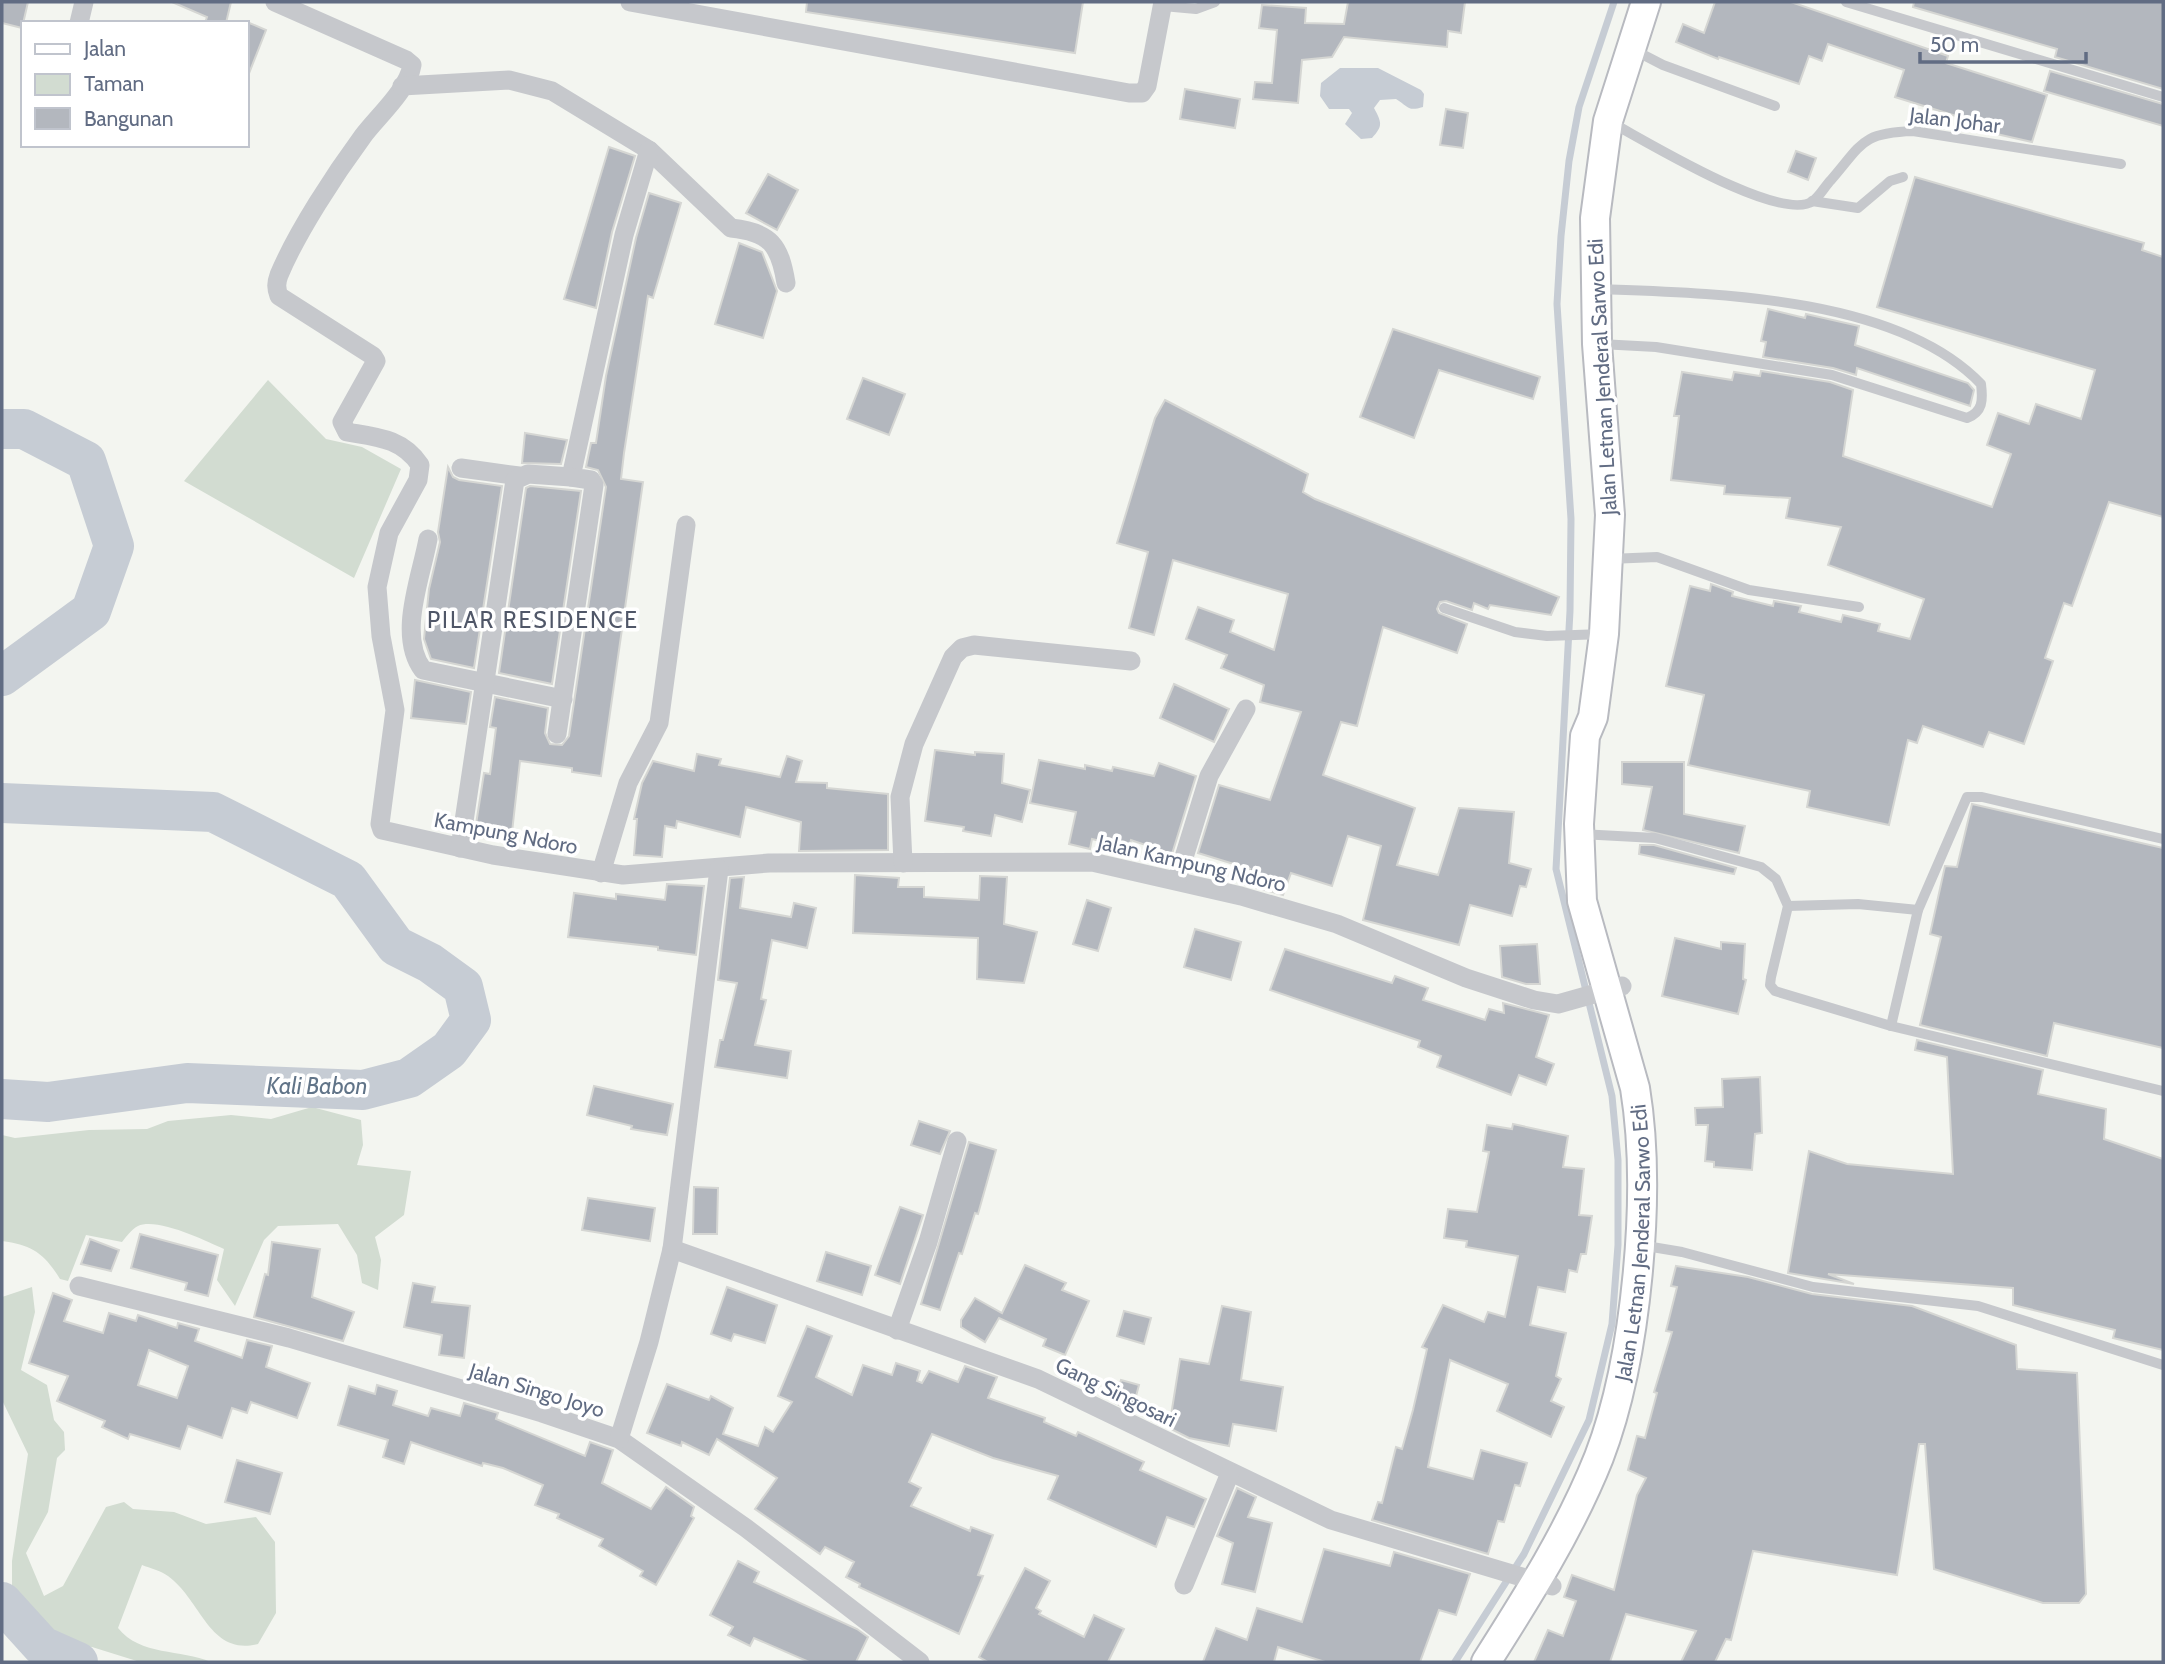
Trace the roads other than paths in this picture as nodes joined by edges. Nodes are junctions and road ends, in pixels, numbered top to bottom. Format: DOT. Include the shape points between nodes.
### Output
graph roads {
  1 [pos="84,2"];
  2 [pos="275,2"];
  3 [pos="630,2"];
  4 [pos="1215,2"];
  5 [pos="1646,2"];
  6 [pos="1846,2"];
  7 [pos="1163,4"];
  8 [pos="733,11"];
  9 [pos="79,21"];
  10 [pos="1631,49"];
  11 [pos="402,86"];
  12 [pos="2163,97"];
  13 [pos="1775,106"];
  14 [pos="1608,121"];
  15 [pos="649,150"];
  16 [pos="2121,164"];
  17 [pos="1903,177"];
  18 [pos="1812,201"];
  19 [pos="786,283"];
  20 [pos="1594,289"];
  21 [pos="1597,344"];
  22 [pos="461,468"];
  23 [pos="519,476"];
  24 [pos="570,477"];
  25 [pos="686,526"];
  26 [pos="428,539"];
  27 [pos="1608,559"];
  28 [pos="1859,607"];
  29 [pos="1444,608"];
  30 [pos="1595,635"];
  31 [pos="1131,661"];
  32 [pos="482,682"];
  33 [pos="563,698"];
  34 [pos="1246,709"];
  35 [pos="557,734"];
  36 [pos="1587,834"];
  37 [pos="2163,839"];
  38 [pos="460,848"];
  39 [pos="903,863"];
  40 [pos="719,869"];
  41 [pos="601,873"];
  42 [pos="623,875"];
  43 [pos="1177,880"];
  44 [pos="1787,906"];
  45 [pos="1918,911"];
  46 [pos="1610,989"];
  47 [pos="1891,1026"];
  48 [pos="2163,1091"];
  49 [pos="957,1141"];
  50 [pos="1647,1245"];
  51 [pos="672,1249"];
  52 [pos="79,1286"];
  53 [pos="897,1330"];
  54 [pos="2163,1365"];
  55 [pos="619,1440"];
  56 [pos="1230,1473"];
  57 [pos="1538,1582"];
  58 [pos="1184,1585"];
  59 [pos="920,1662"];
  60 [pos="1486,1662"];
  61 [pos="1502,1662"];
  1 -- 9 [label="street"];
  2 -- 11 [label="street" via="407,60 412,65"];
  3 -- 8 [label="street"];
  4 -- 7 [label="lane" via="1196,9"];
  5 -- 10 [label="main road, Jalan Letnan Jenderal Sarwo Edi"];
  6 -- 12 [label="lane"];
  7 -- 8 [label="street" via="1142,93"];
  10 -- 13 [label="lane"];
  10 -- 14 [label="main road, Jalan Letnan Jenderal Sarwo Edi"];
  11 -- 15 [label="street" via="527,82 552,91"];
  11 -- 38 [label="street, Kampung Ndoro" via="313,215 276,288 279,296 376,361 342,422 343,428 410,449 420,464 418,480 389,533 377,587 395,710 380,824 382,830"];
  14 -- 18 [label="lane" via="1728,185 1783,204"];
  14 -- 20 [label="main road, Jalan Letnan Jenderal Sarwo Edi" via="1595,218"];
  15 -- 19 [label="street" via="731,228 772,242 782,260"];
  15 -- 24 [label="street" via="624,235"];
  16 -- 18 [label="lane, Jalan Johar" via="1913,131 1884,132 1866,139"];
  17 -- 18 [label="lane" via="1890,181 1858,208"];
  20 -- 21 [label="main road, Jalan Letnan Jenderal Sarwo Edi"];
  20 -- 21 [label="lane" via="1723,294 1845,313 1937,348 1981,384 1981,406 1967,418 1832,375 1656,347"];
  21 -- 27 [label="main road, Jalan Letnan Jenderal Sarwo Edi"];
  22 -- 23 [label="street"];
  23 -- 24 [label="street"];
  23 -- 32 [label="street"];
  24 -- 33 [label="street" via="591,480 594,485"];
  25 -- 41 [label="street" via="659,723 628,783"];
  26 -- 32 [label="street" via="411,631 414,658 423,670"];
  27 -- 28 [label="lane" via="1657,557 1749,590"];
  27 -- 30 [label="main road, Jalan Letnan Jenderal Sarwo Edi"];
  29 -- 30 [label="lane" via="1515,632"];
  30 -- 36 [label="main road, Jalan Letnan Jenderal Sarwo Edi" via="1593,716 1597,736"];
  31 -- 39 [label="street" via="974,645 962,648 953,657 914,744 900,797"];
  32 -- 33 [label="street"];
  32 -- 38 [label="street"];
  33 -- 35 [label="street"];
  34 -- 43 [label="street" via="1209,776"];
  36 -- 44 [label="lane" via="1655,838 1743,860 1776,879"];
  36 -- 46 [label="main road, Jalan Letnan Jenderal Sarwo Edi"];
  37 -- 45 [label="lane" via="1967,797"];
  38 -- 41 [label="street, Kampung Ndoro"];
  39 -- 40 [label="street, Jalan Kampung Ndoro" via="769,863"];
  39 -- 43 [label="street, Jalan Kampung Ndoro" via="1077,860"];
  40 -- 42 [label="street, Jalan Kampung Ndoro"];
  40 -- 51 [label="street"];
  41 -- 42 [label="street, Kampung Ndoro"];
  43 -- 46 [label="street, Jalan Kampung Ndoro" via="1337,924 1548,1004"];
  44 -- 45 [label="lane" via="1858,904"];
  44 -- 47 [label="lane" via="1770,985 1775,991"];
  45 -- 47 [label="lane"];
  46 -- 50 [label="main road, Jalan Letnan Jenderal Sarwo Edi" via="1651,1087 1657,1135"];
  47 -- 48 [label="lane"];
  49 -- 53 [label="street"];
  50 -- 54 [label="lane" via="1813,1287 1978,1306"];
  50 -- 57 [label="main road, Jalan Letnan Jenderal Sarwo Edi" via="1640,1367 1616,1462 1597,1506"];
  51 -- 53 [label="street, Gang Singosari"];
  51 -- 55 [label="street"];
  52 -- 55 [label="street, Jalan Singo Joyo" via="289,1338"];
  53 -- 56 [label="street, Gang Singosari" via="1038,1379"];
  55 -- 59 [label="street, Jalan Singo Joyo" via="746,1528"];
  56 -- 57 [label="street, Gang Singosari" via="1331,1520"];
  56 -- 58 [label="street"];
  57 -- 60 [label="main road, Jalan Letnan Jenderal Sarwo Edi"];
  57 -- 61 [label="main road, Jalan Letnan Jenderal Sarwo Edi"];
}
